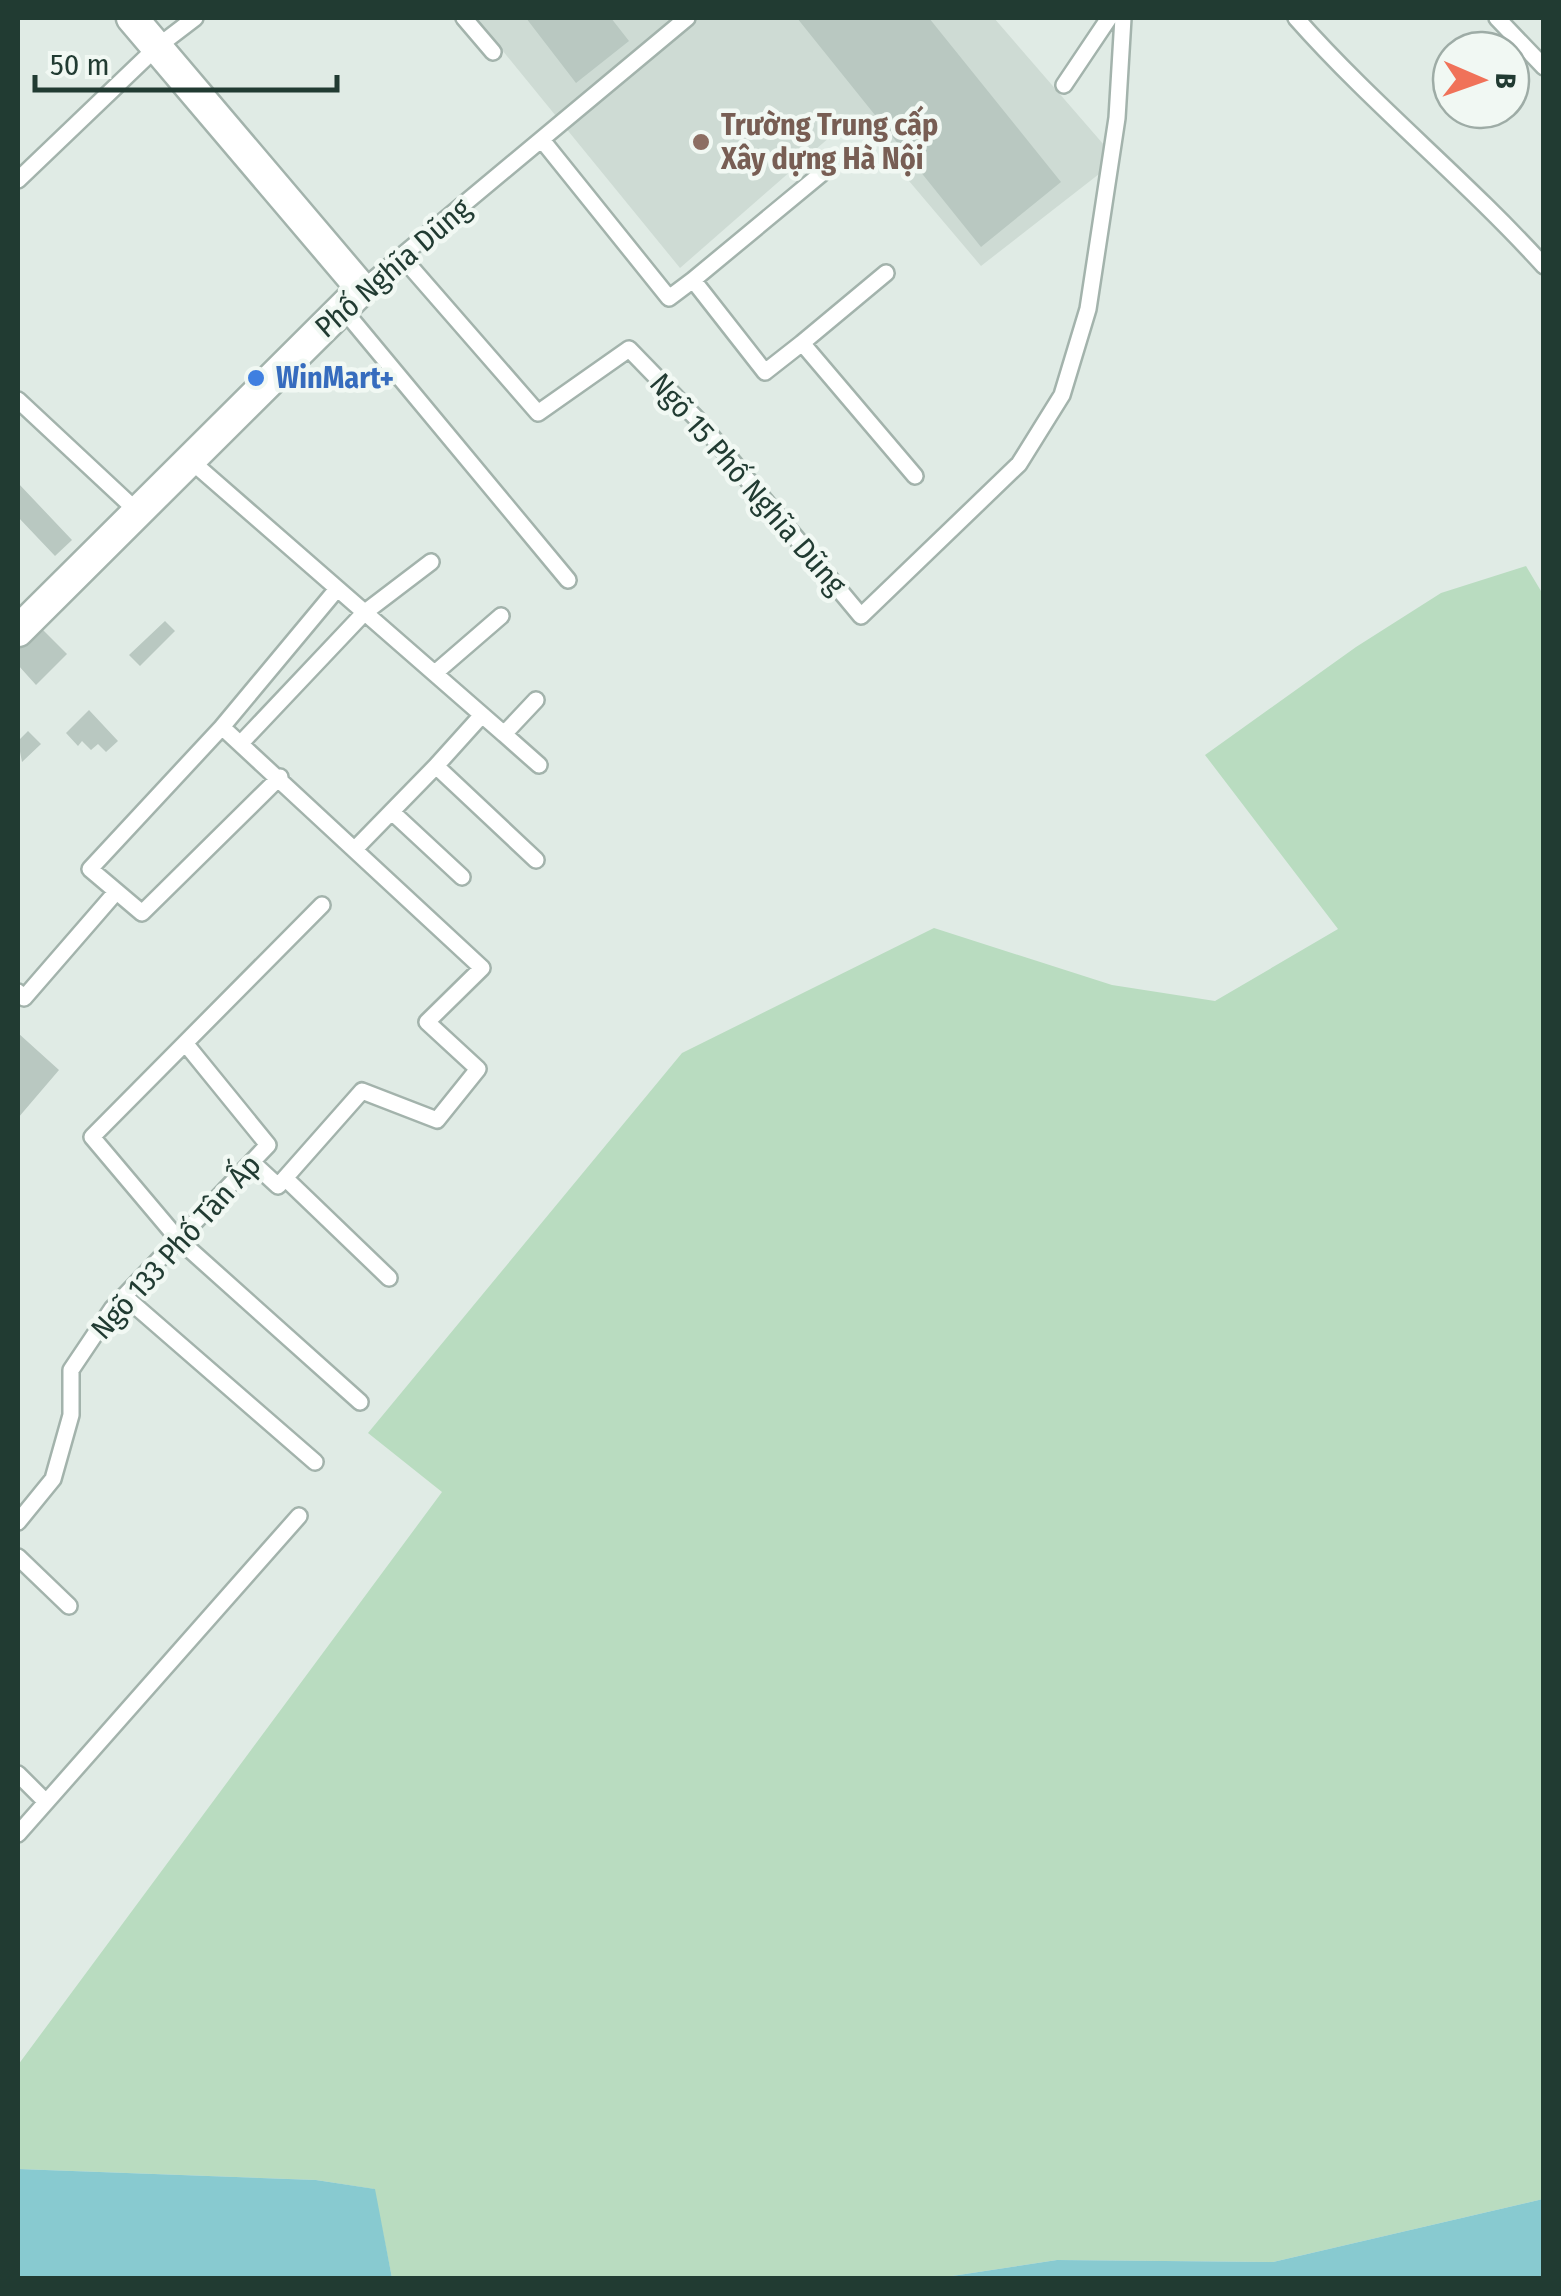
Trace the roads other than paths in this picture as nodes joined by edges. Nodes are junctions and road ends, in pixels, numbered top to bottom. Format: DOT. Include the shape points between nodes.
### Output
graph roads {
  1 [pos="132,18"];
  2 [pos="196,18"];
  3 [pos="464,18"];
  4 [pos="686,18"];
  5 [pos="1110,18"];
  6 [pos="1124,18"];
  7 [pos="1296,18"];
  8 [pos="1498,18"];
  9 [pos="156,47"];
  10 [pos="493,52"];
  11 [pos="1544,68"];
  12 [pos="1064,85"];
  13 [pos="542,140"];
  14 [pos="821,174"];
  15 [pos="18,180"];
  16 [pos="402,257"];
  17 [pos="1544,266"];
  18 [pos="886,273"];
  19 [pos="692,280"];
  20 [pos="352,298"];
  21 [pos="802,343"];
  22 [pos="18,400"];
  23 [pos="190,460"];
  24 [pos="915,476"];
  25 [pos="138,512"];
  26 [pos="431,562"];
  27 [pos="568,580"];
  28 [pos="337,589"];
  29 [pos="364,613"];
  30 [pos="501,616"];
  31 [pos="18,631"];
  32 [pos="435,674"];
  33 [pos="536,700"];
  34 [pos="482,714"];
  35 [pos="222,728"];
  36 [pos="504,734"];
  37 [pos="242,742"];
  38 [pos="436,766"];
  39 [pos="539,766"];
  40 [pos="280,777"];
  41 [pos="392,812"];
  42 [pos="356,848"];
  43 [pos="536,860"];
  44 [pos="462,878"];
  45 [pos="116,892"];
  46 [pos="322,904"];
  47 [pos="18,992"];
  48 [pos="185,1043"];
  49 [pos="252,1162"];
  50 [pos="285,1178"];
  51 [pos="178,1238"];
  52 [pos="389,1278"];
  53 [pos="124,1296"];
  54 [pos="360,1402"];
  55 [pos="316,1462"];
  56 [pos="299,1516"];
  57 [pos="18,1522"];
  58 [pos="18,1557"];
  59 [pos="69,1606"];
  60 [pos="18,1774"];
  61 [pos="46,1802"];
  62 [pos="18,1834"];
  1 -- 9 [label="street"];
  2 -- 9 [label="lane"];
  3 -- 10 [label="lane"];
  4 -- 13 [label="lane, Phố Nghĩa Dũng"];
  5 -- 12 [label="lane"];
  6 -- 16 [label="lane, Ngõ 15 Phố Nghĩa Dũng" via="1117,118 1088,310 1062,395 1019,464 861,616 721,447 629,349 538,413"];
  7 -- 17 [label="lane"];
  8 -- 11 [label="lane"];
  9 -- 15 [label="lane"];
  9 -- 20 [label="street"];
  13 -- 16 [label="lane, Phố Nghĩa Dũng"];
  13 -- 19 [label="lane" via="668,298"];
  14 -- 19 [label="lane"];
  16 -- 20 [label="lane, Phố Nghĩa Dũng"];
  18 -- 21 [label="lane"];
  19 -- 21 [label="lane" via="765,372"];
  20 -- 23 [label="street, Phố Nghĩa Dũng"];
  20 -- 27 [label="lane"];
  21 -- 24 [label="lane"];
  22 -- 25 [label="lane"];
  23 -- 25 [label="street, Phố Nghĩa Dũng"];
  23 -- 28 [label="lane"];
  25 -- 31 [label="street, Phố Nghĩa Dũng"];
  26 -- 29 [label="lane"];
  28 -- 29 [label="lane"];
  28 -- 35 [label="lane"];
  29 -- 32 [label="lane"];
  29 -- 37 [label="lane"];
  30 -- 32 [label="lane"];
  32 -- 34 [label="lane"];
  33 -- 36 [label="lane"];
  34 -- 36 [label="lane"];
  34 -- 38 [label="lane"];
  35 -- 37 [label="lane"];
  35 -- 45 [label="lane" via="90,870"];
  36 -- 39 [label="lane"];
  37 -- 40 [label="lane"];
  38 -- 41 [label="lane"];
  38 -- 43 [label="lane"];
  40 -- 42 [label="lane"];
  40 -- 45 [label="lane" via="142,913"];
  41 -- 42 [label="lane"];
  41 -- 44 [label="lane"];
  42 -- 50 [label="lane" via="482,968 427,1022 478,1069 437,1120 362,1092"];
  45 -- 47 [label="lane" via="24,998"];
  46 -- 48 [label="lane"];
  48 -- 49 [label="lane, Ngõ 133 Phố Tân Ấp" via="268,1144"];
  48 -- 51 [label="lane" via="92,1136"];
  49 -- 50 [label="lane" via="278,1186"];
  49 -- 51 [label="lane, Ngõ 133 Phố Tân Ấp"];
  50 -- 52 [label="lane"];
  51 -- 53 [label="lane, Ngõ 133 Phố Tân Ấp"];
  51 -- 54 [label="lane"];
  53 -- 55 [label="lane"];
  53 -- 57 [label="lane, Ngõ 133 Phố Tân Ấp" via="71,1370 71,1415 53,1479"];
  56 -- 61 [label="lane"];
  58 -- 59 [label="lane"];
  60 -- 61 [label="lane"];
  61 -- 62 [label="lane"];
}
